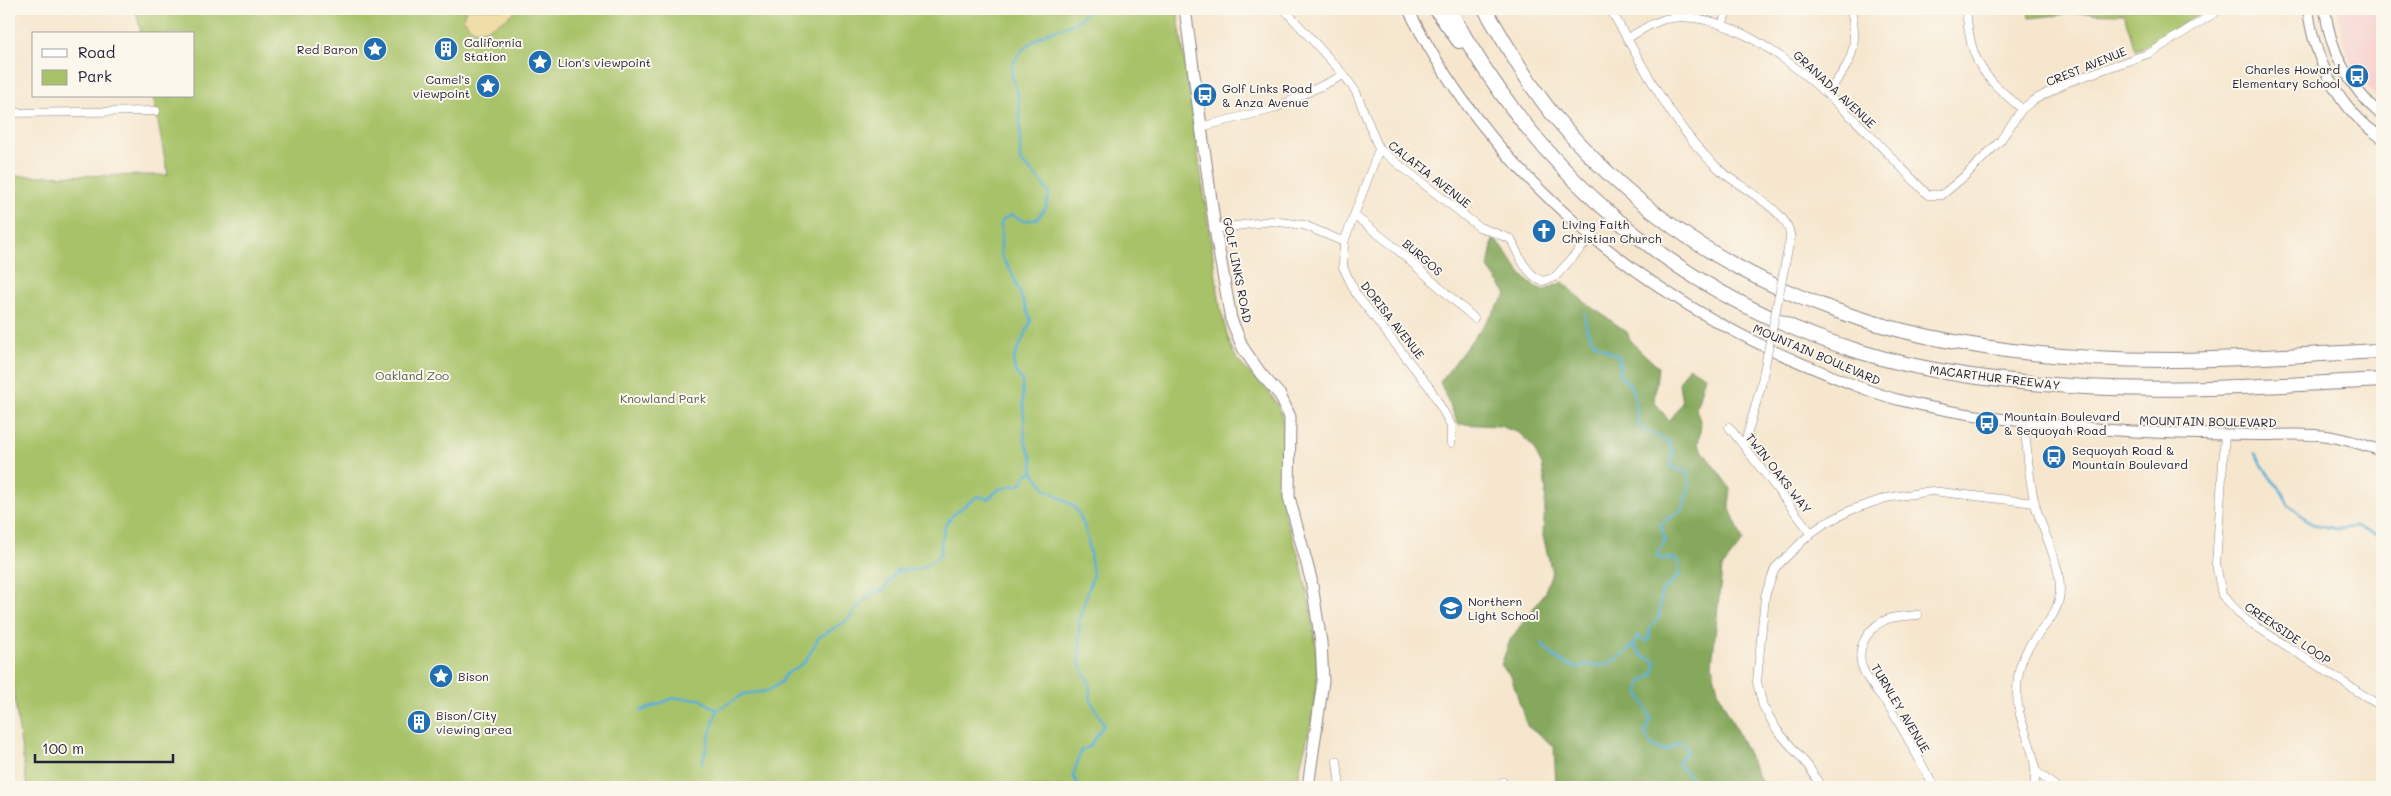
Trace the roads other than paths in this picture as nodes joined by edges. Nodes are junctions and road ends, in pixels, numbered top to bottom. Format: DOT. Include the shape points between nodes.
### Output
graph roads {
  1 [pos="1185,9"];
  2 [pos="1284,9"];
  3 [pos="1408,9"];
  4 [pos="1436,9"];
  5 [pos="1449,9"];
  6 [pos="1485,9"];
  7 [pos="1610,9"];
  8 [pos="1727,9"];
  9 [pos="1851,9"];
  10 [pos="1966,9"];
  11 [pos="2221,9"];
  12 [pos="2308,9"];
  13 [pos="2324,9"];
  14 [pos="1723,23"];
  15 [pos="1628,38"];
  16 [pos="1344,75"];
  17 [pos="1827,93"];
  18 [pos="1507,104"];
  19 [pos="2022,109"];
  20 [pos="156,111"];
  21 [pos="9,113"];
  22 [pos="2382,116"];
  23 [pos="1200,126"];
  24 [pos="2382,138"];
  25 [pos="1379,149"];
  26 [pos="1928,195"];
  27 [pos="1355,216"];
  28 [pos="1215,229"];
  29 [pos="1592,236"];
  30 [pos="1344,242"];
  31 [pos="1474,318"];
  32 [pos="2382,351"];
  33 [pos="2382,380"];
  34 [pos="2026,421"];
  35 [pos="1729,427"];
  36 [pos="2225,434"];
  37 [pos="1451,443"];
  38 [pos="1744,446"];
  39 [pos="2382,451"];
  40 [pos="2035,503"];
  41 [pos="1811,533"];
  42 [pos="1918,615"];
  43 [pos="2382,707"];
  44 [pos="1337,762"];
  45 [pos="2037,772"];
  46 [pos="1308,787"];
  47 [pos="1340,787"];
  48 [pos="1821,787"];
  49 [pos="1934,787"];
  50 [pos="2034,787"];
  51 [pos="2056,787"];
  1 -- 23 [label="main road, GOLF LINKS ROAD"];
  2 -- 16 [label="street, CALAFIA AVENUE"];
  3 -- 29 [label="street, MOUNTAIN BOULEVARD" via="1451,83 1487,132 1546,197"];
  4 -- 18 [label="highway"];
  5 -- 18 [label="highway, MACARTHUR FREEWAY"];
  6 -- 32 [label="highway" via="1531,85 1556,117 1591,155 1646,205 1680,231 1747,273 1832,311 1950,342 2072,356 2175,360"];
  7 -- 15 [label="street"];
  8 -- 14 [label="street"];
  9 -- 17 [label="street" via="1856,32 1852,55 1843,74"];
  10 -- 19 [label="street" via="1968,35 1978,64 1996,87"];
  11 -- 19 [label="street, CREST AVENUE" via="2150,53 2068,82"];
  12 -- 24 [label="street" via="2314,45 2332,84 2359,119"];
  13 -- 22 [label="street" via="2330,40 2347,76"];
  14 -- 15 [label="street, GRANADA AVENUE" via="1699,18 1666,19"];
  14 -- 17 [label="street, GRANADA AVENUE" via="1775,49"];
  15 -- 38 [label="street, bridge" via="1662,98 1688,134 1720,170 1781,216 1790,233 1761,386"];
  16 -- 23 [label="street" via="1273,109"];
  16 -- 25 [label="street, CALAFIA AVENUE" via="1356,92"];
  17 -- 26 [label="street, GRANADA AVENUE"];
  18 -- 33 [label="highway, MACARTHUR FREEWAY" via="1557,163 1595,201 1661,254 1739,302 1791,327 1862,353 1944,372 2069,386 2204,389"];
  19 -- 26 [label="street, CREST AVENUE" via="2000,141 1968,174 1942,195"];
  20 -- 21 [label="street"];
  23 -- 28 [label="main road, GOLF LINKS ROAD"];
  25 -- 27 [label="street, DORISA AVENUE"];
  25 -- 29 [label="street, CALAFIA AVENUE" via="1479,227 1511,239 1523,262 1538,280 1547,281 1555,277"];
  27 -- 30 [label="street, DORISA AVENUE"];
  27 -- 31 [label="street, BURGOS"];
  28 -- 30 [label="street" via="1270,221 1304,224"];
  28 -- 46 [label="main road, GOLF LINKS ROAD" via="1231,319 1243,348 1280,394 1290,417 1288,497 1311,579 1321,642 1322,681"];
  29 -- 34 [label="street, MOUNTAIN BOULEVARD" via="1642,276 1697,312 1796,361 1903,401"];
  30 -- 37 [label="street, DORISA AVENUE" via="1343,267 1356,294 1430,388 1451,426"];
  34 -- 36 [label="street, MOUNTAIN BOULEVARD" via="2112,430"];
  34 -- 40 [label="street" via="2024,432"];
  35 -- 38 [label="street, TWIN OAKS WAY"];
  36 -- 39 [label="street, MOUNTAIN BOULEVARD" via="2326,436"];
  36 -- 43 [label="street, CREEKSIDE LOOP" via="2216,564 2222,595 2246,620"];
  38 -- 41 [label="street, TWIN OAKS WAY"];
  40 -- 41 [label="street" via="1932,491 1886,498 1851,510"];
  40 -- 45 [label="street" via="2060,582 2059,600 2052,617 2027,650 2017,691"];
  41 -- 48 [label="street" via="1775,568 1765,596 1756,682 1762,706 1777,730 1810,767"];
  42 -- 49 [label="street, TURNLEY AVENUE" via="1890,618 1874,626 1861,648 1861,659 1862,668 1884,697"];
  44 -- 47 [label="street"];
  45 -- 50 [label="street"];
  45 -- 51 [label="street"];
}
